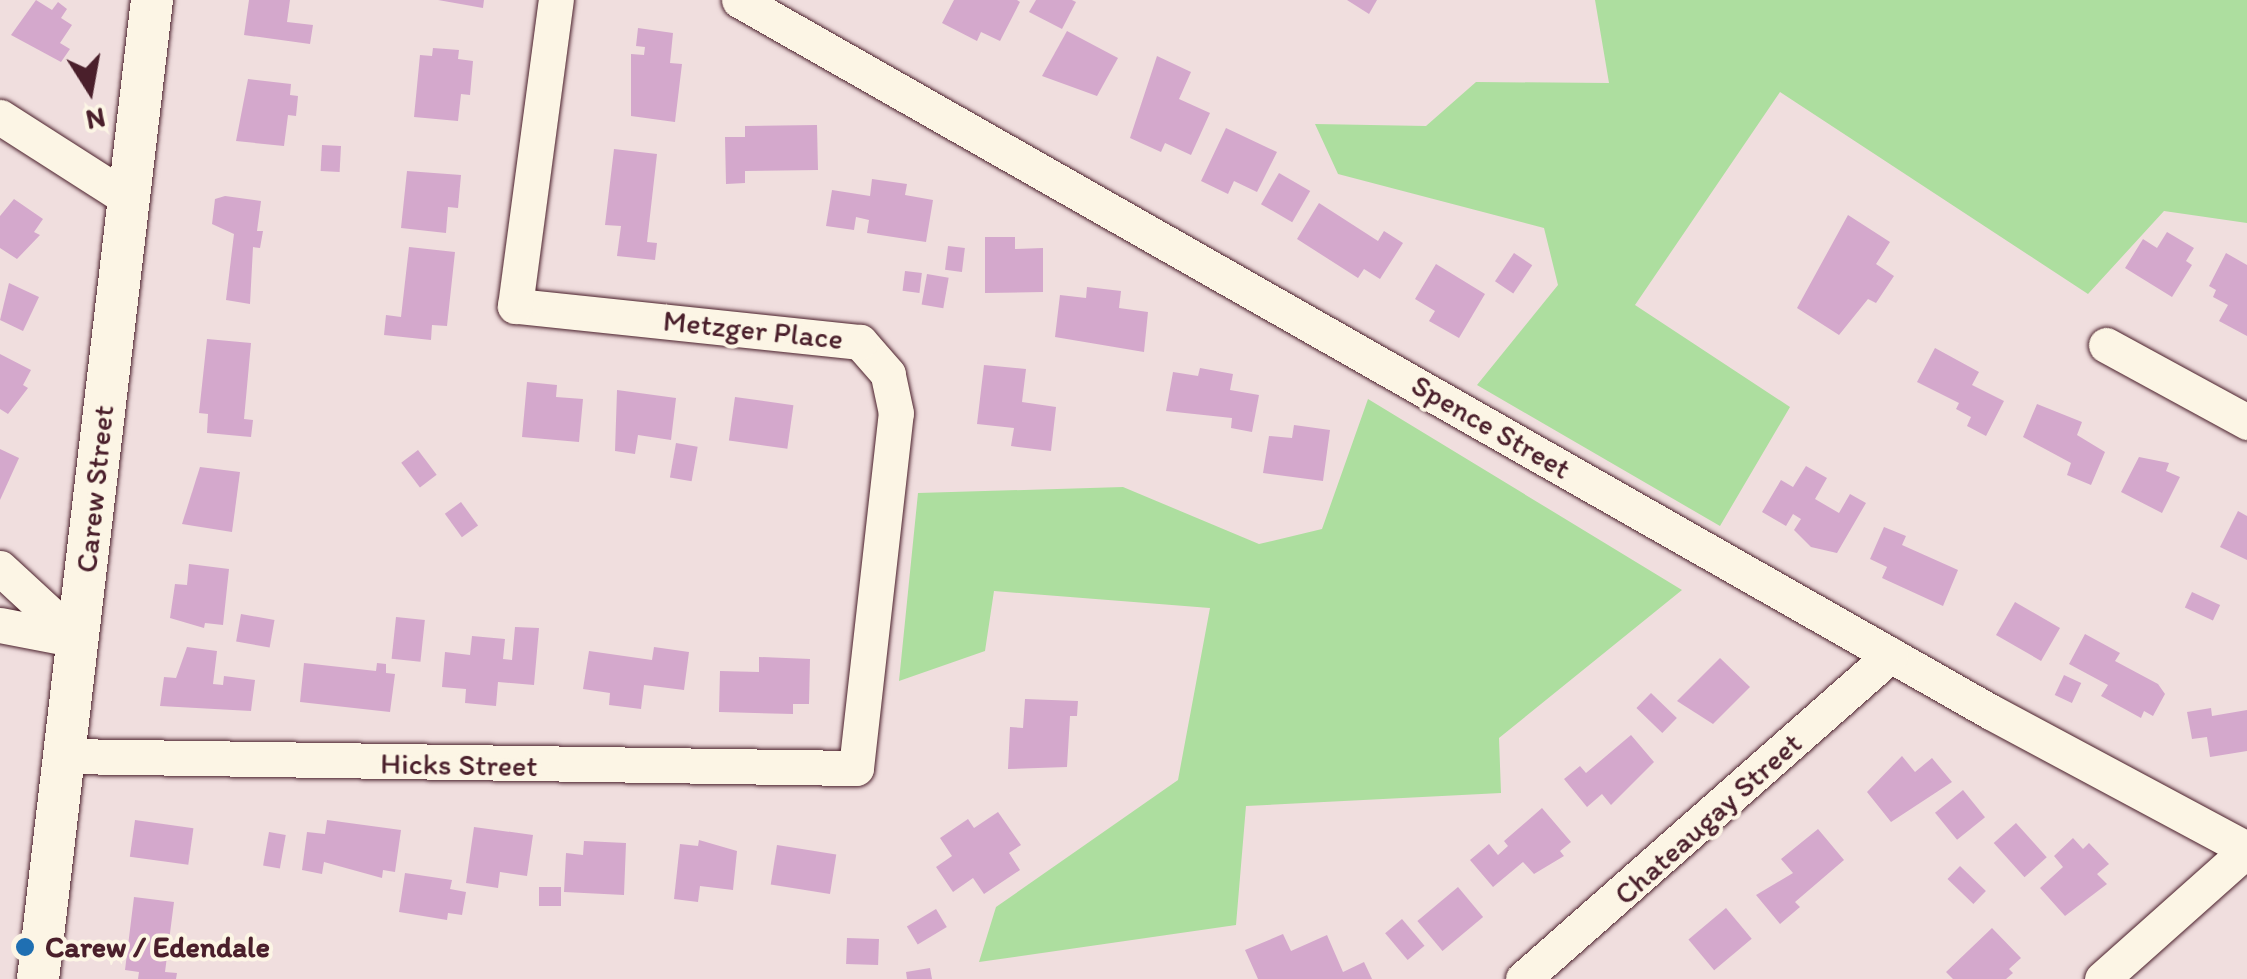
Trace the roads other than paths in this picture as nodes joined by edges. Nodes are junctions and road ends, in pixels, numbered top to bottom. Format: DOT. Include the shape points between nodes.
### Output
graph roads {
  1 [pos="152,0"];
  2 [pos="556,0"];
  3 [pos="739,0"];
  4 [pos="0,117"];
  5 [pos="128,199"];
  6 [pos="2106,345"];
  7 [pos="2247,422"];
  8 [pos="0,568"];
  9 [pos="0,625"];
  10 [pos="78,640"];
  11 [pos="1890,655"];
  12 [pos="64,756"];
  13 [pos="856,768"];
  14 [pos="2247,849"];
  15 [pos="38,979"];
  16 [pos="1523,979"];
  17 [pos="2102,979"];
  1 -- 5 [label="street, Carew Street"];
  2 -- 13 [label="street, Metzger Place" via="515,306 860,342 888,374 896,414"];
  3 -- 11 [label="street, Spence Street"];
  4 -- 5 [label="street"];
  5 -- 10 [label="street, Carew Street"];
  6 -- 7 [label="street"];
  8 -- 10 [label="street"];
  9 -- 10 [label="street"];
  10 -- 12 [label="street, Carew Street"];
  11 -- 14 [label="street, Spence Street"];
  11 -- 16 [label="street, Chateaugay Street"];
  12 -- 13 [label="street, Hicks Street"];
  12 -- 15 [label="street, Carew Street"];
  14 -- 17 [label="street"];
}
